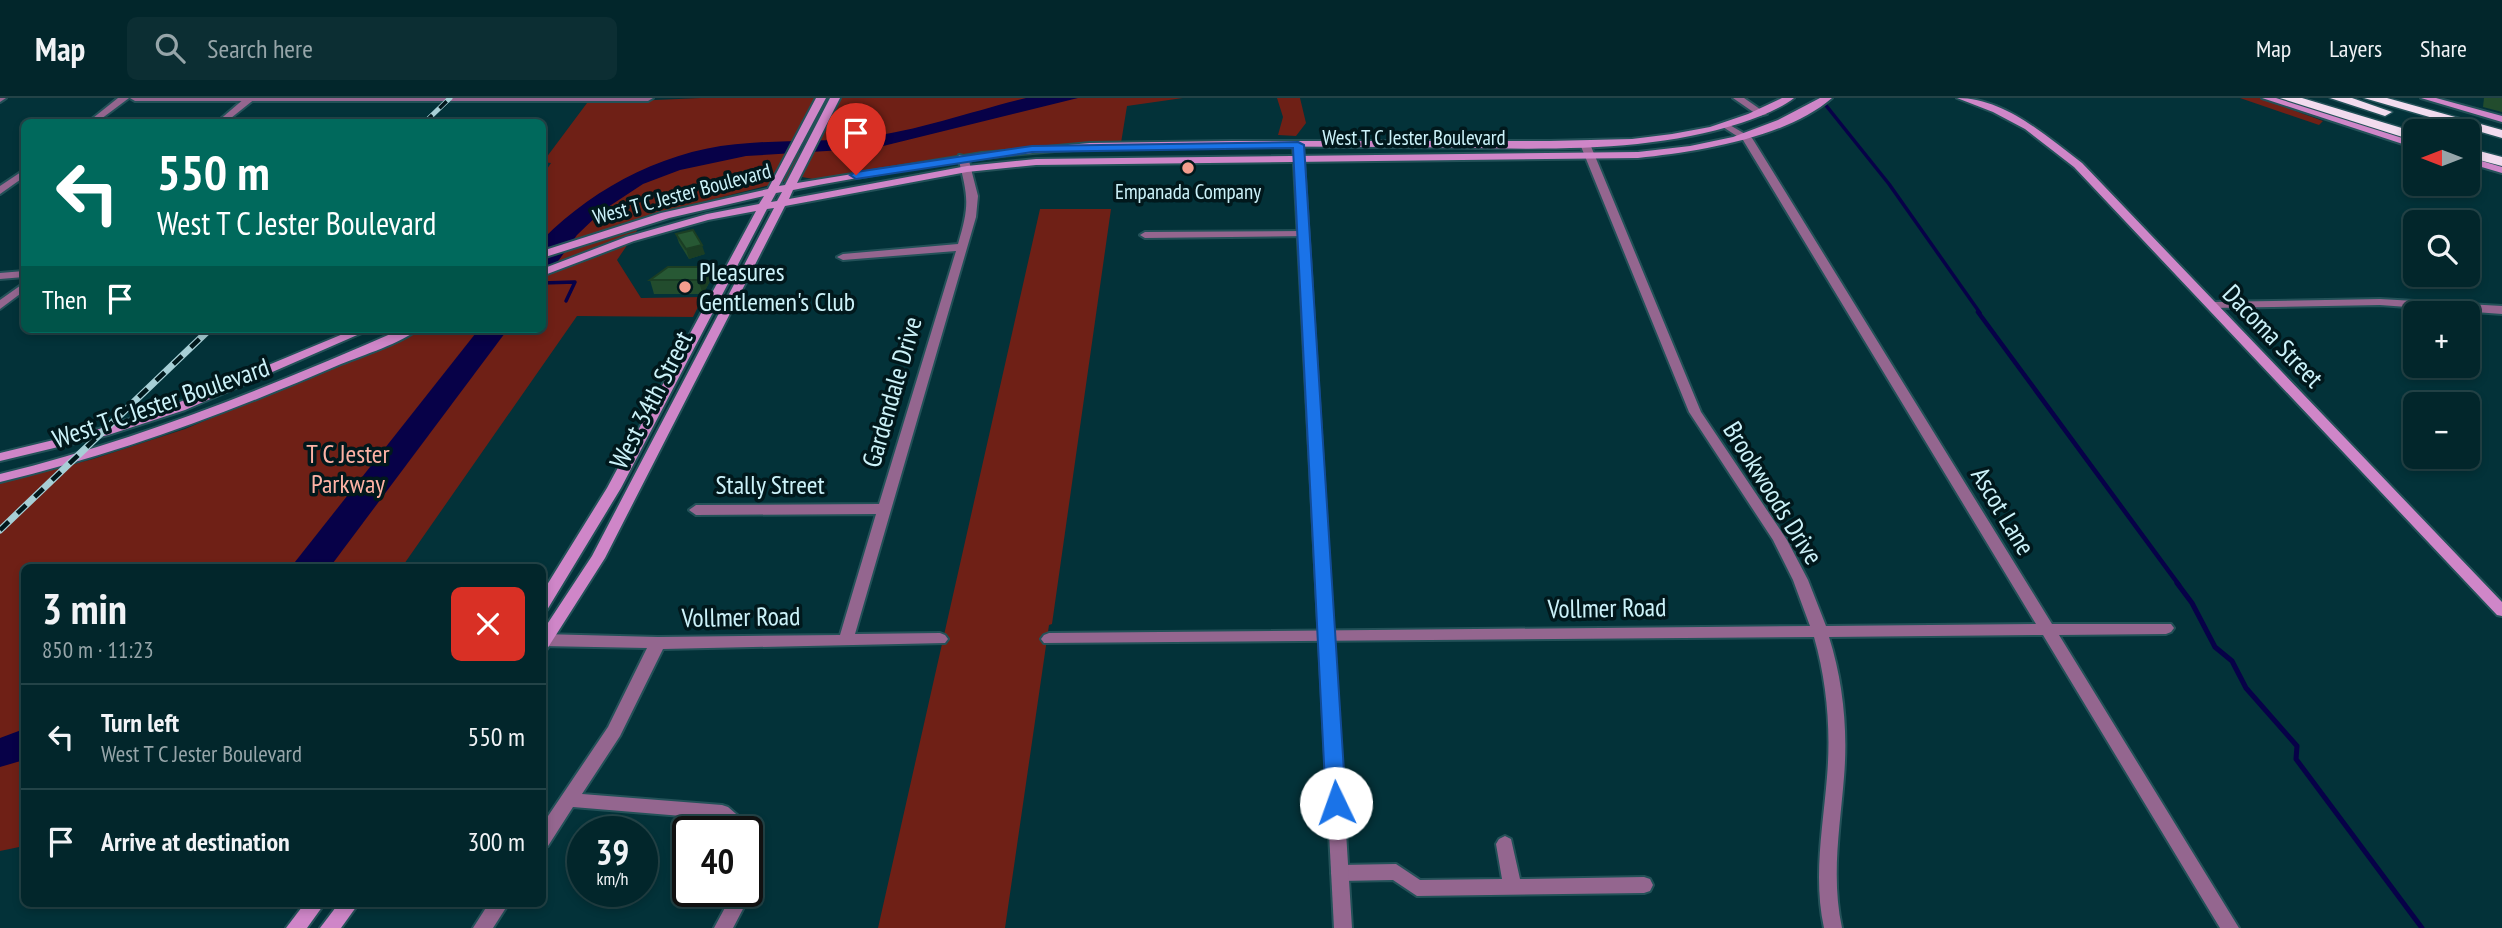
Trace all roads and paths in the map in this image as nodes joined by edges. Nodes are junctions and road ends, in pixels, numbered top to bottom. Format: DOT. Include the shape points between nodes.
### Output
graph roads {
  1 [pos="124,98"];
  2 [pos="135,98"];
  3 [pos="325,98"];
  4 [pos="648,98"];
  5 [pos="821,98"];
  6 [pos="835,98"];
  7 [pos="1738,98"];
  8 [pos="1789,98"];
  9 [pos="1827,98"];
  10 [pos="1962,98"];
  11 [pos="1979,98"];
  12 [pos="2267,98"];
  13 [pos="2288,98"];
  14 [pos="2337,98"];
  15 [pos="2371,98"];
  16 [pos="2415,98"];
  17 [pos="2426,98"];
  18 [pos="250,99"];
  19 [pos="498,99"];
  20 [pos="1996,110"];
  21 [pos="1762,114"];
  22 [pos="96,119"];
  23 [pos="225,119"];
  24 [pos="2409,119"];
  25 [pos="2502,121"];
  26 [pos="1728,127"];
  27 [pos="2403,128"];
  28 [pos="2403,134"];
  29 [pos="2502,134"];
  30 [pos="1746,138"];
  31 [pos="2480,140"];
  32 [pos="2403,141"];
  33 [pos="2502,147"];
  34 [pos="2480,148"];
  35 [pos="1588,150"];
  36 [pos="1299,152"];
  37 [pos="2502,153"];
  38 [pos="2480,156"];
  39 [pos="2502,162"];
  40 [pos="965,163"];
  41 [pos="2480,164"];
  42 [pos="2502,170"];
  43 [pos="21,175"];
  44 [pos="791,185"];
  45 [pos="774,188"];
  46 [pos="0,191"];
  47 [pos="784,202"];
  48 [pos="765,205"];
  49 [pos="620,228"];
  50 [pos="1304,234"];
  51 [pos="1145,235"];
  52 [pos="630,239"];
  53 [pos="962,247"];
  54 [pos="546,255"];
  55 [pos="843,257"];
  56 [pos="546,271"];
  57 [pos="21,274"];
  58 [pos="0,276"];
  59 [pos="21,288"];
  60 [pos="2212,305"];
  61 [pos="0,306"];
  62 [pos="2502,310"];
  63 [pos="356,333"];
  64 [pos="403,333"];
  65 [pos="276,369"];
  66 [pos="288,383"];
  67 [pos="0,457"];
  68 [pos="0,478"];
  69 [pos="885,509"];
  70 [pos="696,510"];
  71 [pos="546,599"];
  72 [pos="2502,611"];
  73 [pos="2166,628"];
  74 [pos="2047,629"];
  75 [pos="1820,631"];
  76 [pos="1326,636"];
  77 [pos="546,639"];
  78 [pos="940,639"];
  79 [pos="1049,639"];
  80 [pos="846,640"];
  81 [pos="546,642"];
  82 [pos="657,643"];
  83 [pos="570,800"];
  84 [pos="727,816"];
  85 [pos="546,835"];
  86 [pos="1505,844"];
  87 [pos="1340,873"];
  88 [pos="1644,885"];
  89 [pos="1511,886"];
  90 [pos="313,907"];
  91 [pos="347,907"];
  92 [pos="496,907"];
  93 [pos="734,907"];
  94 [pos="295,928"];
  95 [pos="329,928"];
  96 [pos="482,928"];
  97 [pos="723,928"];
  98 [pos="1343,928"];
  99 [pos="1833,928"];
  100 [pos="2230,928"];
  1 -- 22 [label="street"];
  2 -- 18 [label="street"];
  3 -- 18 [label="street"];
  3 -- 19 [label="street"];
  4 -- 19 [label="street"];
  5 -- 45 [label="main road, West 34th Street"];
  6 -- 44 [label="main road, West 34th Street"];
  7 -- 21 [label="street"];
  8 -- 21 [label="main road, West T C Jester Boulevard"];
  9 -- 30 [label="main road, West T C Jester Boulevard" via="1789,122"];
  10 -- 20 [label="main road, Dacoma Street"];
  11 -- 20 [label="main road, Dacoma Street"];
  12 -- 32 [label="main road"];
  13 -- 27 [label="highway"];
  13 -- 28 [label="highway"];
  14 -- 24 [label="highway"];
  15 -- 29 [label="highway"];
  16 -- 25 [label="highway"];
  17 -- 25 [label="main road"];
  18 -- 23 [label="street"];
  20 -- 60 [label="main road, Dacoma Street" via="2078,165"];
  21 -- 26 [label="main road, West T C Jester Boulevard"];
  26 -- 30 [label="street, Ascot Lane"];
  26 -- 35 [label="main road, West T C Jester Boulevard"];
  30 -- 35 [label="main road, West T C Jester Boulevard" via="1679,152"];
  30 -- 74 [label="street, Ascot Lane"];
  31 -- 33 [label="highway"];
  34 -- 37 [label="highway"];
  35 -- 36 [label="main road, West T C Jester Boulevard"];
  35 -- 75 [label="street, Brookwoods Drive" via="1695,412 1771,526 1794,567"];
  36 -- 40 [label="main road, West T C Jester Boulevard"];
  36 -- 50 [label="street"];
  38 -- 39 [label="highway"];
  40 -- 44 [label="main road, West T C Jester Boulevard"];
  40 -- 47 [label="main road, West T C Jester Boulevard"];
  40 -- 53 [label="street, Gardendale Drive" via="973,196"];
  41 -- 42 [label="main road"];
  43 -- 46 [label="street"];
  44 -- 45 [label="main road, West T C Jester Boulevard"];
  44 -- 47 [label="main road, West 34th Street"];
  45 -- 48 [label="main road, West 34th Street"];
  45 -- 49 [label="main road, West T C Jester Boulevard"];
  47 -- 48 [label="main road, West T C Jester Boulevard"];
  47 -- 77 [label="main road, West 34th Street" via="604,547"];
  48 -- 52 [label="main road, West T C Jester Boulevard"];
  48 -- 71 [label="main road, West 34th Street" via="614,488"];
  49 -- 52 [label="main road"];
  49 -- 54 [label="main road, West T C Jester Boulevard"];
  50 -- 51 [label="street"];
  50 -- 76 [label="street"];
  52 -- 56 [label="main road, West T C Jester Boulevard"];
  53 -- 55 [label="street"];
  53 -- 69 [label="street, Gardendale Drive"];
  57 -- 58 [label="street"];
  59 -- 61 [label="street"];
  60 -- 62 [label="street" via="2380,302"];
  60 -- 72 [label="main road, Dacoma Street"];
  63 -- 65 [label="main road, West T C Jester Boulevard"];
  64 -- 66 [label="main road, West T C Jester Boulevard"];
  65 -- 66 [label="main road"];
  65 -- 67 [label="main road, West T C Jester Boulevard" via="103,432"];
  66 -- 68 [label="main road, West T C Jester Boulevard" via="141,440"];
  69 -- 70 [label="street, Stally Street"];
  69 -- 80 [label="street, Gardendale Drive"];
  73 -- 74 [label="street, Vollmer Road"];
  74 -- 75 [label="street, Vollmer Road"];
  74 -- 100 [label="street, Ascot Lane"];
  75 -- 76 [label="street, Vollmer Road"];
  75 -- 99 [label="street, Brookwoods Drive" via="1832,684 1837,753 1827,867"];
  76 -- 79 [label="street, Vollmer Road"];
  76 -- 87 [label="street"];
  78 -- 80 [label="street, Vollmer Road"];
  80 -- 82 [label="street, Vollmer Road"];
  81 -- 82 [label="street, Vollmer Road"];
  82 -- 83 [label="street" via="614,731"];
  83 -- 84 [label="street"];
  83 -- 85 [label="street"];
  86 -- 89 [label="street"];
  87 -- 89 [label="street" via="1396,872 1418,888"];
  87 -- 98 [label="street"];
  88 -- 89 [label="street"];
  90 -- 94 [label="main road"];
  91 -- 95 [label="main road"];
  92 -- 96 [label="street"];
  93 -- 97 [label="street"];
}
